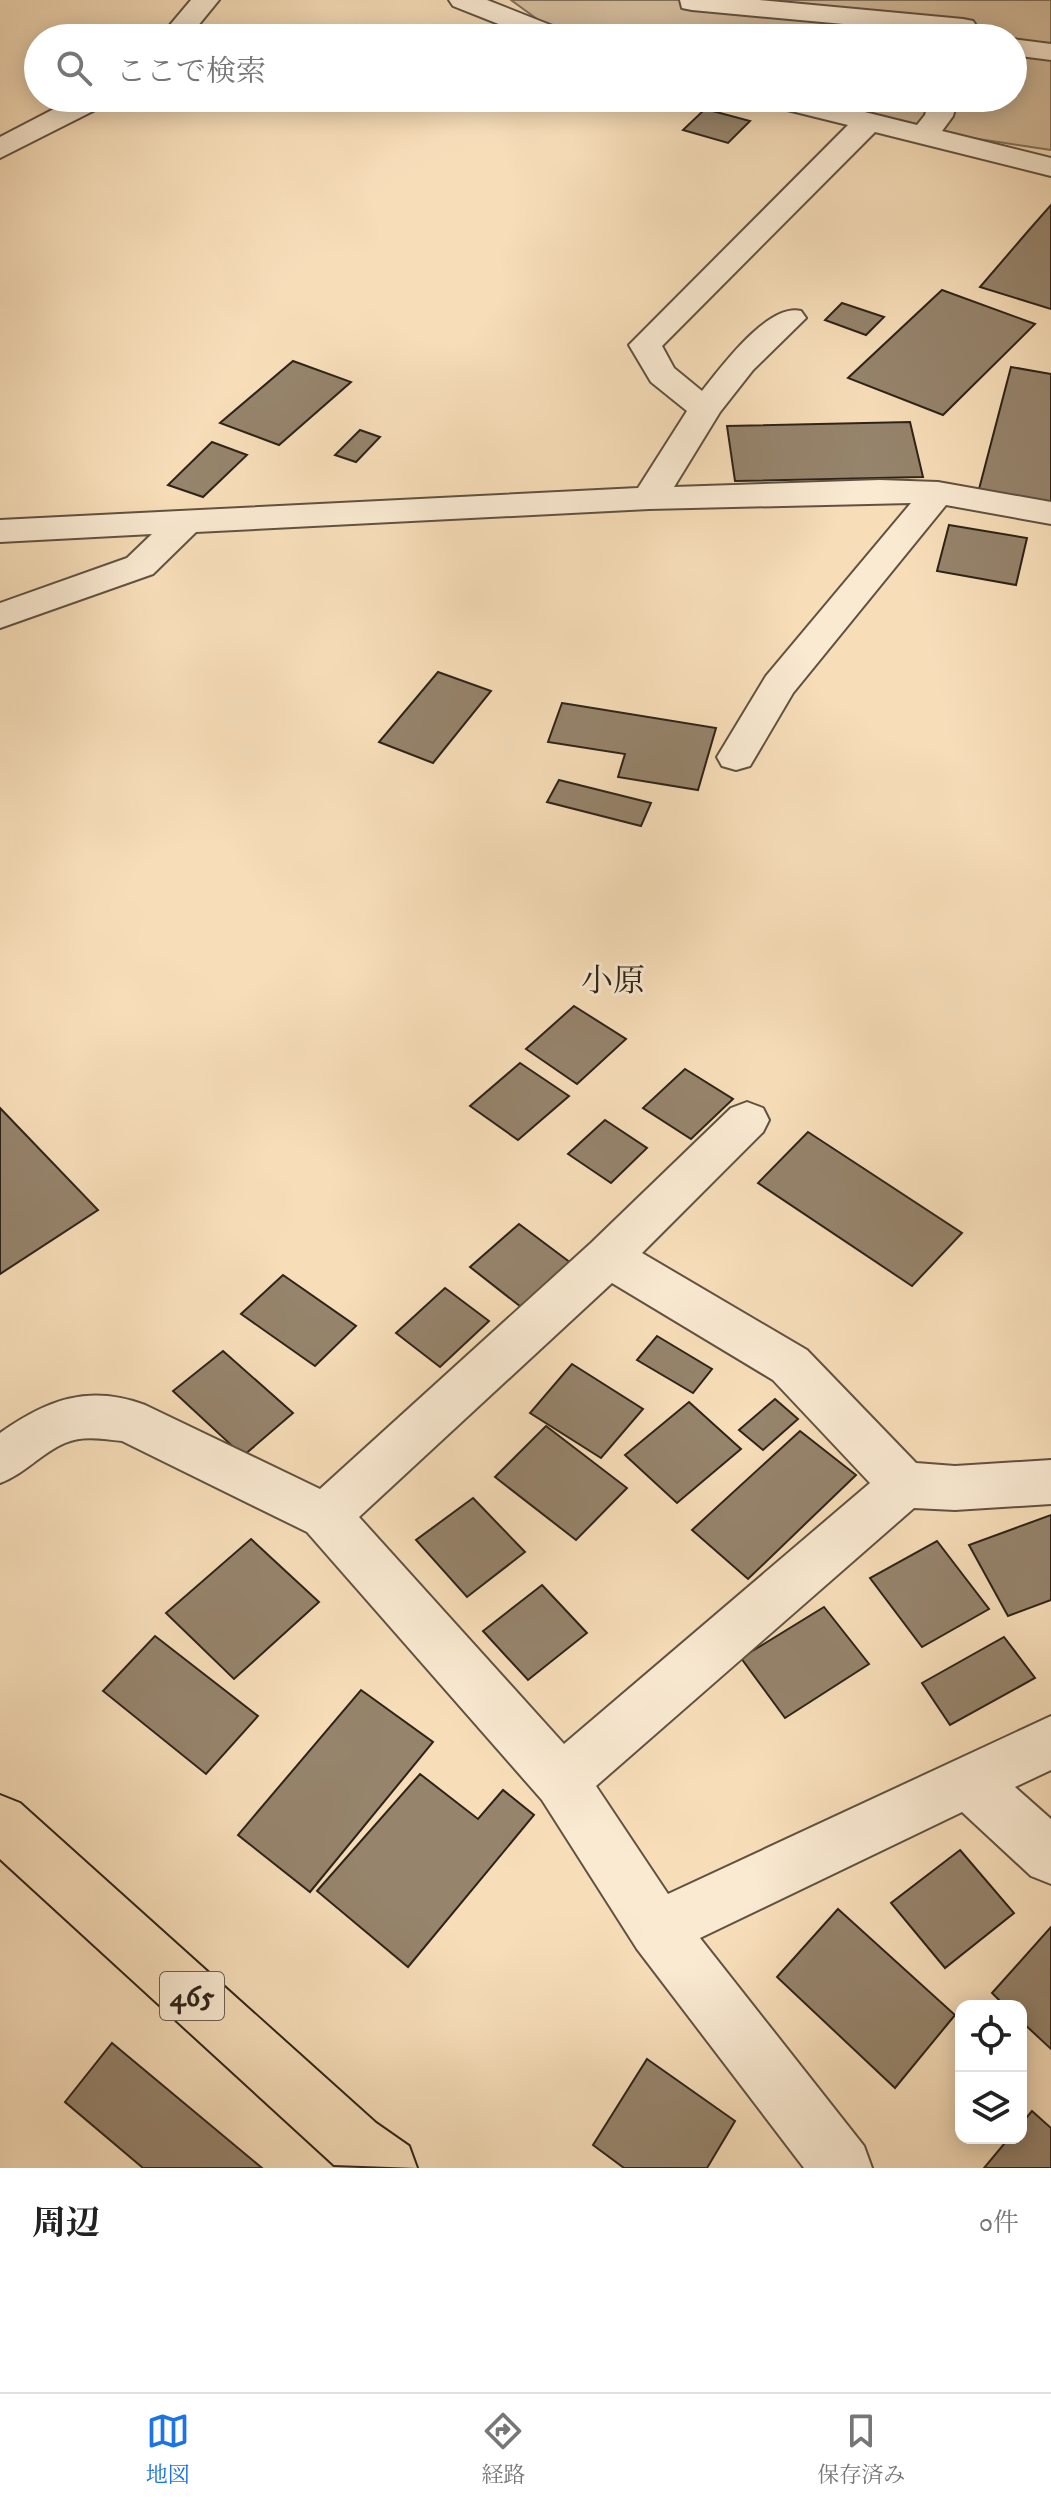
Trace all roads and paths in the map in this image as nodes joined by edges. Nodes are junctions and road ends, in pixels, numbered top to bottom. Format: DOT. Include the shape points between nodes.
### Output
graph roads {
  1 [pos="205,0"];
  2 [pos="463,0"];
  3 [pos="969,0"];
  4 [pos="692,2"];
  5 [pos="185,24"];
  6 [pos="523,24"];
  7 [pos="884,24"];
  8 [pos="964,24"];
  9 [pos="1027,49"];
  10 [pos="1051,52"];
  11 [pos="70,112"];
  12 [pos="823,112"];
  13 [pos="940,112"];
  14 [pos="866,124"];
  15 [pos="922,137"];
  16 [pos="0,149"];
  17 [pos="1051,167"];
  18 [pos="790,318"];
  19 [pos="706,408"];
  20 [pos="938,493"];
  21 [pos="649,498"];
  22 [pos="1051,513"];
  23 [pos="189,519"];
  24 [pos="0,531"];
  25 [pos="0,616"];
  26 [pos="736,757"];
  27 [pos="747,1120"];
  28 [pos="608,1257"];
  29 [pos="0,1461"];
  30 [pos="1051,1482"];
  31 [pos="904,1485"];
  32 [pos="325,1516"];
  33 [pos="1051,1742"];
  34 [pos="561,1781"];
  35 [pos="970,1783"];
  36 [pos="0,1822"];
  37 [pos="1051,1856"];
  38 [pos="657,1929"];
  39 [pos="387,2168"];
  40 [pos="842,2168"];
  1 -- 5 [label="street"];
  2 -- 6 [label="street"];
  3 -- 8 [label="street"];
  4 -- 7 [label="street"];
  9 -- 10 [label="street"];
  11 -- 16 [label="street"];
  12 -- 14 [label="street"];
  13 -- 15 [label="street"];
  14 -- 15 [label="street"];
  14 -- 19 [label="street" via="645,345 652,366 668,384"];
  15 -- 17 [label="street"];
  18 -- 19 [label="street" via="741,363"];
  19 -- 21 [label="street"];
  20 -- 21 [label="street"];
  20 -- 22 [label="street"];
  20 -- 26 [label="street" via="779,685"];
  21 -- 23 [label="street"];
  23 -- 24 [label="street"];
  23 -- 25 [label="street" via="140,566"];
  27 -- 28 [label="street"];
  28 -- 31 [label="street" via="790,1365"];
  28 -- 32 [label="street"];
  29 -- 32 [label="street" via="52,1424 88,1416 128,1420"];
  30 -- 31 [label="street" via="955,1488"];
  31 -- 34 [label="street"];
  32 -- 34 [label="street"];
  33 -- 35 [label="street"];
  34 -- 38 [label="street"];
  35 -- 37 [label="street"];
  35 -- 38 [label="street"];
  36 -- 39 [label="highway, 465"];
  38 -- 40 [label="street"];
}
